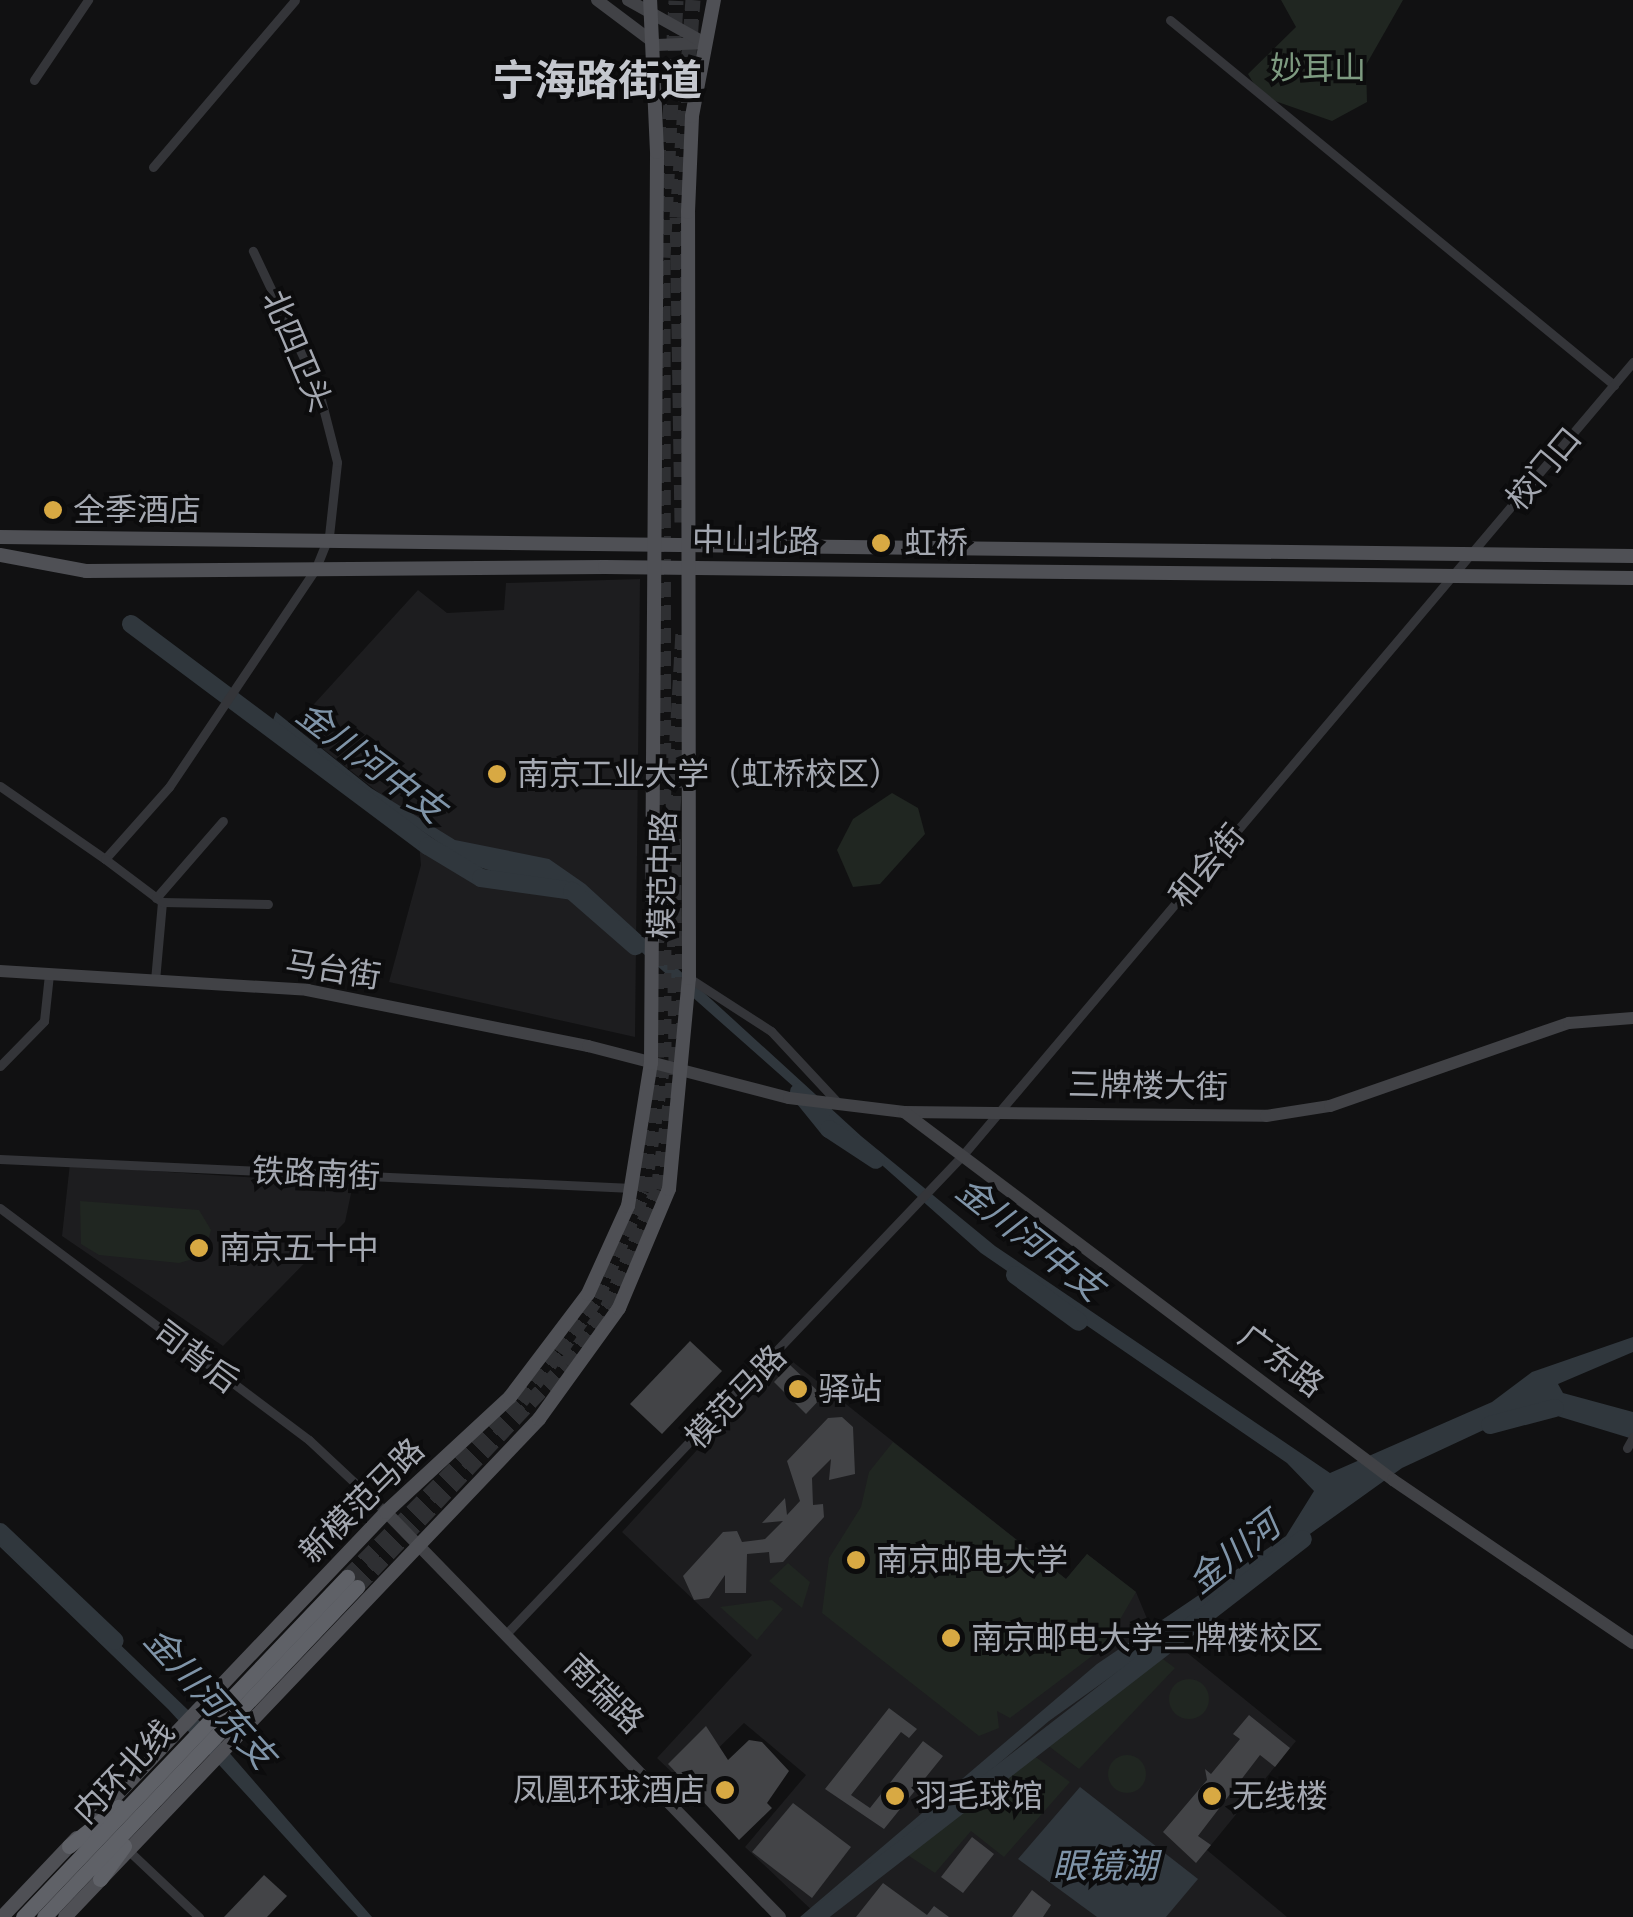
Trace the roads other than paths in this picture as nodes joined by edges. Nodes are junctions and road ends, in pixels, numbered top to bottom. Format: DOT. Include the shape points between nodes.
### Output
graph roads {
  1 [pos="88,0"];
  2 [pos="597,0"];
  3 [pos="628,0"];
  4 [pos="714,0"];
  5 [pos="293,1"];
  6 [pos="648,6"];
  7 [pos="1170,20"];
  8 [pos="705,43"];
  9 [pos="657,45"];
  10 [pos="34,80"];
  11 [pos="153,167"];
  12 [pos="253,251"];
  13 [pos="1633,362"];
  14 [pos="1614,385"];
  15 [pos="329,536"];
  16 [pos="0,537"];
  17 [pos="655,543"];
  18 [pos="692,544"];
  19 [pos="0,556"];
  20 [pos="1471,556"];
  21 [pos="1633,556"];
  22 [pos="655,568"];
  23 [pos="693,568"];
  24 [pos="315,570"];
  25 [pos="1455,577"];
  26 [pos="1633,578"];
  27 [pos="0,786"];
  28 [pos="223,821"];
  29 [pos="105,859"];
  30 [pos="159,900"];
  31 [pos="268,904"];
  32 [pos="0,971"];
  33 [pos="49,974"];
  34 [pos="689,978"];
  35 [pos="155,980"];
  36 [pos="1633,1018"];
  37 [pos="652,1063"];
  38 [pos="0,1066"];
  39 [pos="686,1072"];
  40 [pos="840,1104"];
  41 [pos="998,1111"];
  42 [pos="904,1112"];
  43 [pos="962,1156"];
  44 [pos="0,1160"];
  45 [pos="632,1188"];
  46 [pos="0,1208"];
  47 [pos="1633,1437"];
  48 [pos="1626,1448"];
  49 [pos="386,1512"];
  50 [pos="418,1545"];
  51 [pos="506,1634"];
  52 [pos="1633,1643"];
  53 [pos="180,1771"];
  54 [pos="158,1800"];
  55 [pos="69,1846"];
  56 [pos="130,1852"];
  57 [pos="100,1879"];
  58 [pos="775,1912"];
  59 [pos="2,1917"];
  60 [pos="23,1917"];
  61 [pos="44,1917"];
  62 [pos="65,1917"];
  63 [pos="198,1917"];
  1 -- 10 [label="street"];
  2 -- 9 [label="street"];
  3 -- 6 [label="street"];
  4 -- 8 [label="main road, 模范中路"];
  5 -- 11 [label="street"];
  6 -- 8 [label="street"];
  6 -- 9 [label="main road, 模范中路"];
  7 -- 14 [label="street"];
  8 -- 9 [label="street"];
  8 -- 18 [label="main road, 模范中路" via="688,212"];
  9 -- 17 [label="main road, 模范中路"];
  12 -- 15 [label="street, 北四卫头" via="318,388 337,462"];
  13 -- 14 [label="street, 校门口"];
  14 -- 20 [label="street, 校门口"];
  15 -- 16 [label="main road, 中山北路"];
  15 -- 17 [label="main road, 中山北路"];
  15 -- 24 [label="street, 北四卫头"];
  17 -- 18 [label="main road, 中山北路"];
  17 -- 22 [label="main road, 模范中路"];
  18 -- 20 [label="main road, 中山北路"];
  18 -- 23 [label="main road, 模范中路"];
  19 -- 24 [label="main road, 中山北路" via="86,571"];
  20 -- 21 [label="main road, 中山北路"];
  20 -- 25 [label="street, 校门口"];
  22 -- 23 [label="main road, 中山北路"];
  22 -- 24 [label="main road, 中山北路"];
  22 -- 37 [label="main road, 模范中路"];
  23 -- 25 [label="main road, 中山北路"];
  23 -- 34 [label="main road, 模范中路"];
  24 -- 29 [label="street, 北四卫头" via="211,726"];
  25 -- 26 [label="main road, 中山北路"];
  25 -- 41 [label="street, 和会街"];
  27 -- 29 [label="street"];
  28 -- 30 [label="street"];
  29 -- 30 [label="street"];
  30 -- 31 [label="street"];
  30 -- 35 [label="street"];
  32 -- 33 [label="street, 马台街"];
  33 -- 35 [label="street, 马台街"];
  33 -- 38 [label="street" via="44,1021"];
  34 -- 39 [label="main road, 模范中路"];
  34 -- 40 [label="street" via="771,1031"];
  35 -- 37 [label="street, 马台街" via="307,990"];
  36 -- 41 [label="street, 三牌楼大街" via="1569,1023 1330,1106 1266,1116"];
  37 -- 39 [label="street, 三牌楼大街"];
  37 -- 45 [label="main road, 新模范马路"];
  39 -- 40 [label="street, 三牌楼大街"];
  39 -- 50 [label="main road, 模范中路" via="670,1189 620,1308 539,1419"];
  40 -- 42 [label="street, 三牌楼大街"];
  41 -- 42 [label="street, 三牌楼大街"];
  41 -- 43 [label="street, 和会街"];
  42 -- 43 [label="street, 广东路"];
  43 -- 51 [label="street, 模范马路"];
  43 -- 52 [label="street, 广东路" via="1393,1480"];
  44 -- 45 [label="street, 铁路南街"];
  45 -- 49 [label="main road, 新模范马路" via="588,1294 521,1382"];
  46 -- 49 [label="street, 司背后" via="310,1440"];
  47 -- 48 [label="street"];
  49 -- 50 [label="street, 南瑞路"];
  49 -- 55 [label="main road, 新模范马路"];
  50 -- 51 [label="street, 南瑞路"];
  50 -- 53 [label="main road, 模范中路" via="246,1730"];
  51 -- 58 [label="street, 南瑞路"];
  53 -- 53 [label="highway, 内环北线" via="225,1707 352,1582 226,1730"];
  53 -- 54 [label="highway, 内环北线"];
  53 -- 55 [label="highway"];
  53 -- 56 [label="main road"];
  53 -- 60 [label="highway, 内环北线"];
  54 -- 57 [label="highway"];
  54 -- 61 [label="highway, 内环北线"];
  55 -- 59 [label="main road, 新模范马路"];
  56 -- 57 [label="main road"];
  56 -- 63 [label="street"];
  57 -- 62 [label="main road"];
}
